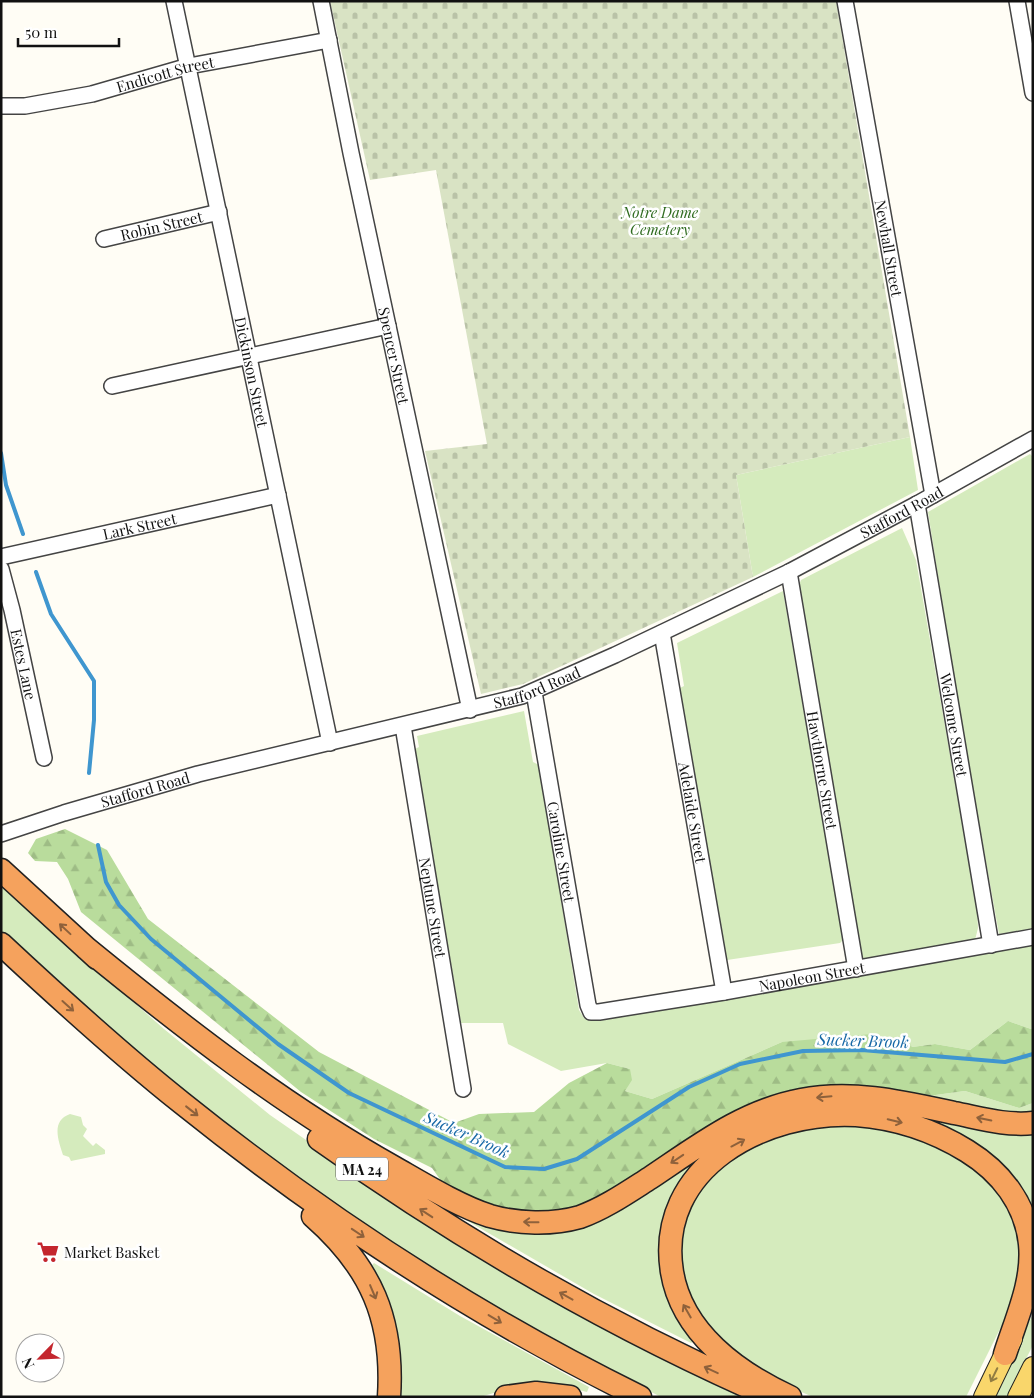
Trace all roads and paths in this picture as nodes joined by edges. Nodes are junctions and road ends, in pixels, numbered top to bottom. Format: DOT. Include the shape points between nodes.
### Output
graph roads {
  1 [pos="174,1"];
  2 [pos="321,1"];
  3 [pos="846,1"];
  4 [pos="1017,1"];
  5 [pos="329,40"];
  6 [pos="189,66"];
  7 [pos="1033,93"];
  8 [pos="1,106"];
  9 [pos="219,212"];
  10 [pos="104,239"];
  11 [pos="388,326"];
  12 [pos="248,356"];
  13 [pos="112,386"];
  14 [pos="1033,439"];
  15 [pos="278,495"];
  16 [pos="933,495"];
  17 [pos="917,504"];
  18 [pos="1,557"];
  19 [pos="1,569"];
  20 [pos="789,572"];
  21 [pos="662,633"];
  22 [pos="534,692"];
  23 [pos="470,710"];
  24 [pos="403,726"];
  25 [pos="330,743"];
  26 [pos="44,758"];
  27 [pos="7,832"];
  28 [pos="1,870"];
  29 [pos="1033,938"];
  30 [pos="1,944"];
  31 [pos="991,945"];
  32 [pos="86,948"];
  33 [pos="856,969"];
  34 [pos="724,992"];
  35 [pos="591,1012"];
  36 [pos="463,1089"];
  37 [pos="1033,1123"];
  38 [pos="219,1132"];
  39 [pos="1033,1297"];
  40 [pos="1005,1354"];
  41 [pos="1033,1367"];
  42 [pos="389,1397"];
  43 [pos="506,1397"];
  44 [pos="570,1397"];
  45 [pos="640,1397"];
  46 [pos="771,1397"];
  47 [pos="790,1397"];
  48 [pos="984,1397"];
  49 [pos="1018,1397"];
  1 -- 6 [label="street, Dickinson Street"];
  2 -- 5 [label="street, Spencer Street"];
  3 -- 16 [label="street, Newhall Street"];
  4 -- 7 [label="street"];
  5 -- 6 [label="street, Endicott Street"];
  5 -- 11 [label="street, Spencer Street"];
  6 -- 8 [label="street, Endicott Street" via="92,94 24,106"];
  6 -- 9 [label="street, Dickinson Street"];
  9 -- 10 [label="street, Robin Street"];
  9 -- 12 [label="street, Dickinson Street"];
  11 -- 12 [label="street"];
  11 -- 23 [label="street, Spencer Street"];
  12 -- 13 [label="street"];
  12 -- 15 [label="street, Dickinson Street"];
  14 -- 16 [label="street, Stafford Road"];
  15 -- 18 [label="street, Lark Street"];
  15 -- 25 [label="street, Dickinson Street"];
  16 -- 17 [label="street, Stafford Road"];
  17 -- 20 [label="street, Stafford Road"];
  17 -- 31 [label="street, Welcome Street"];
  19 -- 26 [label="street, Estes Lane"];
  20 -- 21 [label="street, Stafford Road"];
  20 -- 33 [label="street, Hawthorne Street"];
  21 -- 22 [label="street, Stafford Road"];
  21 -- 34 [label="street, Adelaide Street"];
  22 -- 23 [label="street, Stafford Road"];
  22 -- 35 [label="street, Caroline Street"];
  23 -- 24 [label="street, Stafford Road"];
  24 -- 25 [label="street, Stafford Road"];
  24 -- 36 [label="street, Neptune Street"];
  25 -- 27 [label="street, Stafford Road" via="198,774"];
  32 -- 28 [label="highway, MA 24, one-way"];
  29 -- 31 [label="street, Napoleon Street"];
  30 -- 38 [label="highway, one-way" via="112,1044"];
  31 -- 33 [label="street, Napoleon Street"];
  37 -- 32 [label="highway, one-way" via="1003,1123 870,1097 800,1100 732,1124 605,1206 565,1220 504,1219 451,1198 319,1124 143,995"];
  46 -- 32 [label="highway, MA 24, one-way" via="661,1346 565,1296 396,1193 235,1076"];
  33 -- 34 [label="street, Napoleon Street"];
  34 -- 35 [label="street, Napoleon Street"];
  38 -- 42 [label="highway, one-way" via="332,1233 360,1266 373,1292 387,1336"];
  38 -- 45 [label="highway, one-way" via="314,1203 420,1274 538,1344"];
  39 -- 40 [label="main road"];
  47 -- 40 [label="highway, one-way" via="740,1370 700,1331 673,1280 670,1247 682,1198 701,1171 741,1142 772,1128 804,1119 854,1115 914,1126 973,1155 1004,1183 1024,1218 1030,1244 1025,1290"];
  40 -- 48 [label="main road, one-way"];
  41 -- 49 [label="main road"];
  43 -- 44 [label="highway" via="536,1393"];
}
